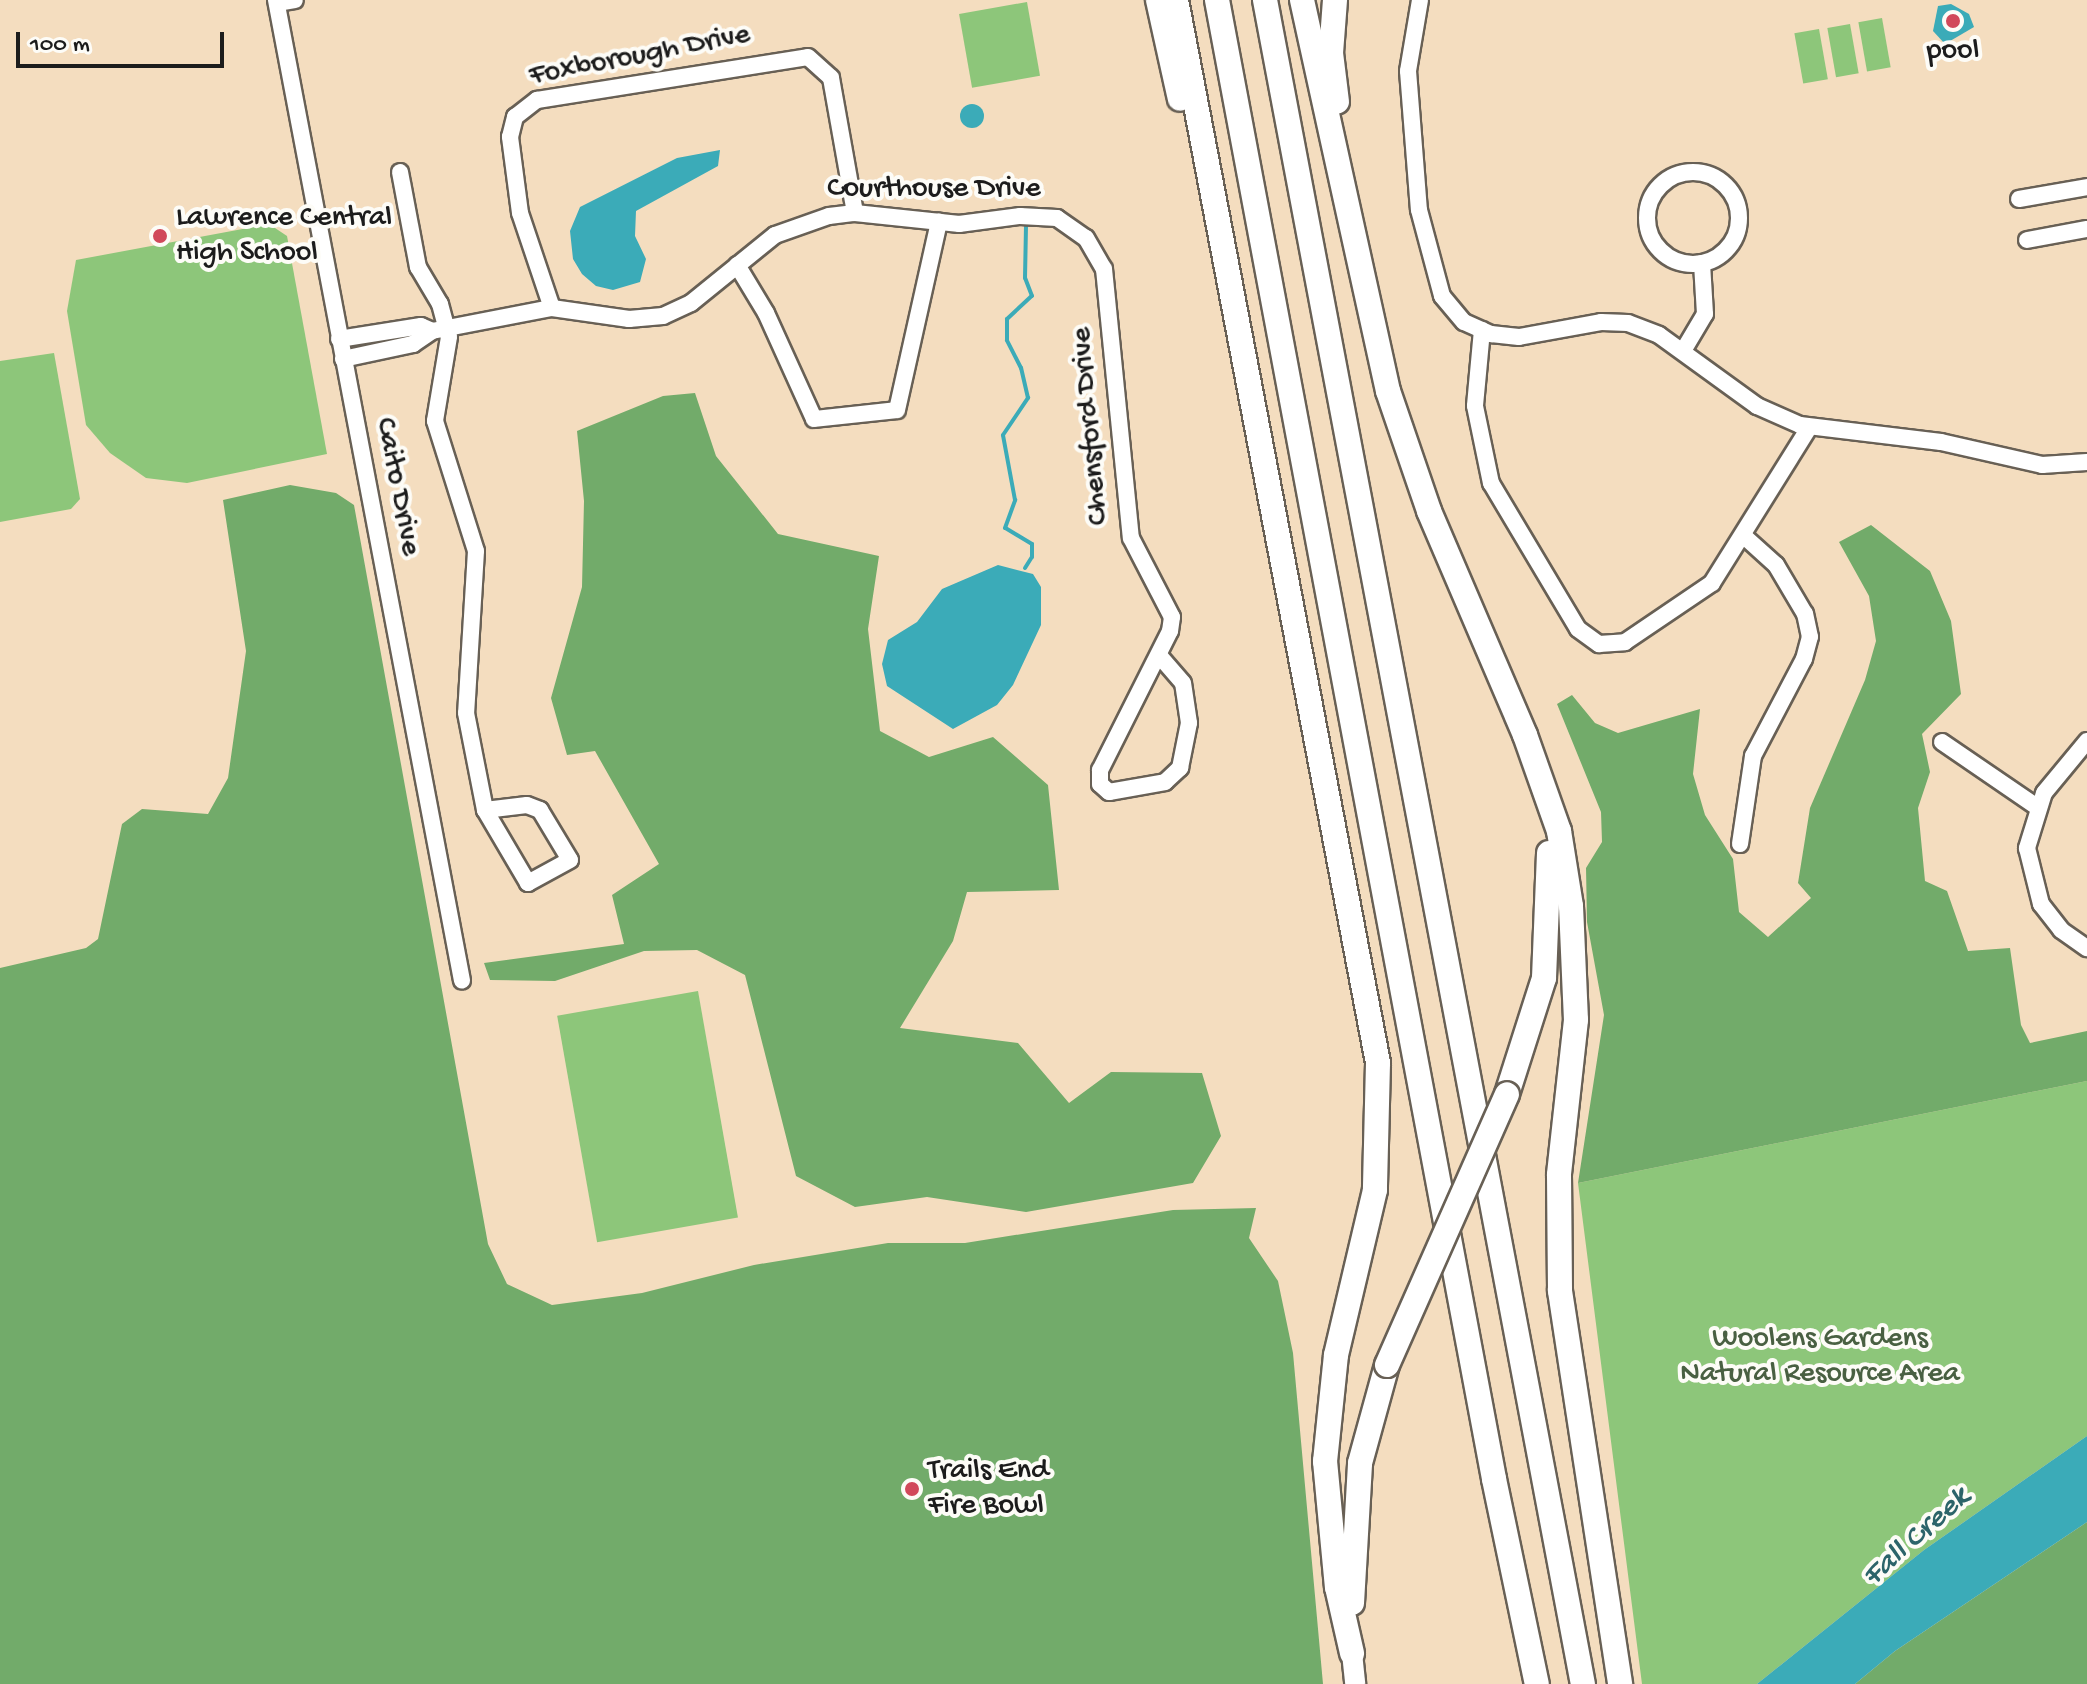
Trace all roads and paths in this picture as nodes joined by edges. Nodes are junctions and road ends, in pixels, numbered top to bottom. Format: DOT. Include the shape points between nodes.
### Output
graph roads {
  1 [pos="295,0"];
  2 [pos="1158,0"];
  3 [pos="1176,0"];
  4 [pos="1217,0"];
  5 [pos="1265,0"];
  6 [pos="1302,0"];
  7 [pos="1335,0"];
  8 [pos="1420,0"];
  9 [pos="276,2"];
  10 [pos="400,172"];
  11 [pos="2087,187"];
  12 [pos="1209,192"];
  13 [pos="2019,199"];
  14 [pos="855,213"];
  15 [pos="1349,216"];
  16 [pos="939,222"];
  17 [pos="2087,229"];
  18 [pos="1082,234"];
  19 [pos="2027,240"];
  20 [pos="1702,263"];
  21 [pos="737,265"];
  22 [pos="552,308"];
  23 [pos="440,330"];
  24 [pos="1482,330"];
  25 [pos="339,339"];
  26 [pos="1683,351"];
  27 [pos="343,359"];
  28 [pos="1809,428"];
  29 [pos="2087,462"];
  30 [pos="1745,537"];
  31 [pos="1159,655"];
  32 [pos="2087,741"];
  33 [pos="1942,742"];
  34 [pos="1543,783"];
  35 [pos="2037,807"];
  36 [pos="485,810"];
  37 [pos="1740,844"];
  38 [pos="2087,948"];
  39 [pos="462,981"];
  40 [pos="1352,1653"];
  41 [pos="1619,1677"];
  42 [pos="1583,1681"];
  43 [pos="1355,1684"];
  44 [pos="1537,1684"];
  1 -- 9 [label="street, Caito Drive"];
  2 -- 12 [label="highway" via="1178,93"];
  3 -- 12 [label="highway"];
  4 -- 44 [label="highway"];
  5 -- 42 [label="highway"];
  6 -- 15 [label="highway"];
  7 -- 15 [label="highway" via="1332,66"];
  8 -- 24 [label="street" via="1408,71 1421,221 1444,301 1464,322"];
  9 -- 25 [label="street, Caito Drive"];
  10 -- 23 [label="street" via="418,267"];
  11 -- 13 [label="street"];
  12 -- 40 [label="highway" via="1257,446 1285,555 1375,1039 1380,1139 1369,1218 1331,1386 1325,1474 1337,1587"];
  14 -- 16 [label="street, Courthouse Drive"];
  14 -- 21 [label="street, Courthouse Drive" via="787,228"];
  14 -- 22 [label="street, Foxborough Drive" via="831,78 808,57 537,100 515,117 510,137 520,213"];
  15 -- 34 [label="highway" via="1369,319 1420,487"];
  16 -- 18 [label="street, Courthouse Drive" via="1040,215 1064,221"];
  16 -- 21 [label="street" via="897,410 814,419 766,313"];
  17 -- 19 [label="street"];
  18 -- 31 [label="street, Chensford Drive" via="1099,256 1107,285 1131,538 1172,617"];
  20 -- 20 [label="street" via="1720,256 1733,241 1738,210 1719,180 1684,173 1655,193 1648,227 1665,254 1682,263"];
  20 -- 26 [label="street" via="1705,314"];
  21 -- 22 [label="street, Courthouse Drive" via="691,303 663,316 629,319"];
  22 -- 23 [label="street, Courthouse Drive"];
  23 -- 25 [label="street, Courthouse Drive" via="421,326"];
  23 -- 27 [label="street, Courthouse Drive" via="413,344"];
  23 -- 36 [label="street" via="448,368 435,421 476,551 466,713"];
  24 -- 26 [label="street" via="1519,337 1621,322 1647,328"];
  24 -- 30 [label="street" via="1475,406 1491,483 1576,626 1597,643 1625,642 1712,583"];
  25 -- 27 [label="street, Caito Drive"];
  26 -- 28 [label="street" via="1763,409"];
  27 -- 39 [label="street, Caito Drive"];
  28 -- 29 [label="street" via="1941,442 2042,465"];
  28 -- 30 [label="street"];
  30 -- 37 [label="street" via="1776,565 1805,614 1810,637 1804,659 1753,756"];
  31 -- 31 [label="street, Chensford Drive" via="1100,770 1100,784 1109,792 1165,782 1180,768 1189,723 1183,683"];
  32 -- 35 [label="street"];
  33 -- 35 [label="street"];
  34 -- 40 [label="highway, bridge" via="1551,883 1547,952 1533,1025 1387,1365 1365,1437 1356,1492"];
  34 -- 41 [label="highway" via="1559,831 1575,974 1576,1020 1558,1197 1562,1319"];
  35 -- 38 [label="street" via="2027,848 2033,887 2056,925"];
  36 -- 36 [label="street" via="528,883 570,860 535,806"];
  40 -- 43 [label="main road"];
}
